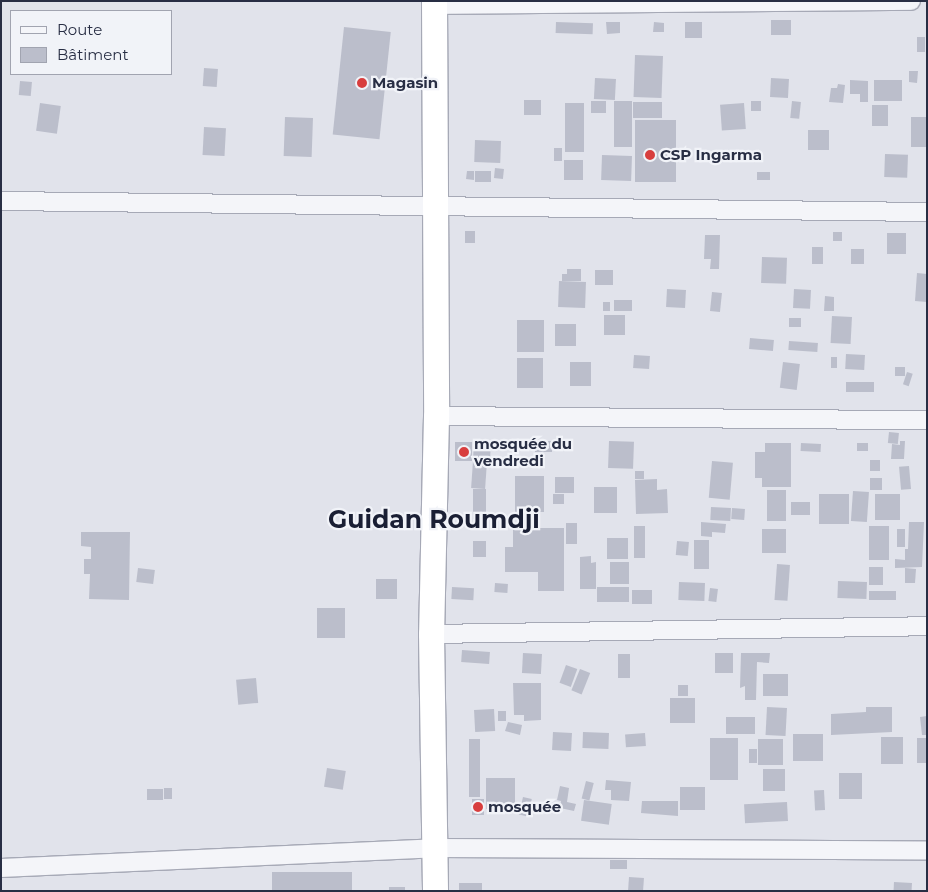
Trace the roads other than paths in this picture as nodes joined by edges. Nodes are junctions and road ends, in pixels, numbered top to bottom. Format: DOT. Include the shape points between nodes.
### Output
graph roads {
  1 [pos="911,1"];
  2 [pos="434,3"];
  3 [pos="1,201"];
  4 [pos="436,205"];
  5 [pos="927,212"];
  6 [pos="436,416"];
  7 [pos="927,420"];
  8 [pos="927,626"];
  9 [pos="431,634"];
  10 [pos="435,848"];
  11 [pos="927,851"];
  12 [pos="1,868"];
  13 [pos="435,891"];
  1 -- 2 [label="street"];
  2 -- 4 [label="highway"];
  3 -- 4 [label="street"];
  4 -- 5 [label="street"];
  4 -- 6 [label="highway"];
  6 -- 7 [label="street"];
  6 -- 9 [label="highway"];
  8 -- 9 [label="street"];
  9 -- 10 [label="highway"];
  10 -- 11 [label="street"];
  10 -- 12 [label="street"];
  10 -- 13 [label="highway"];
}
